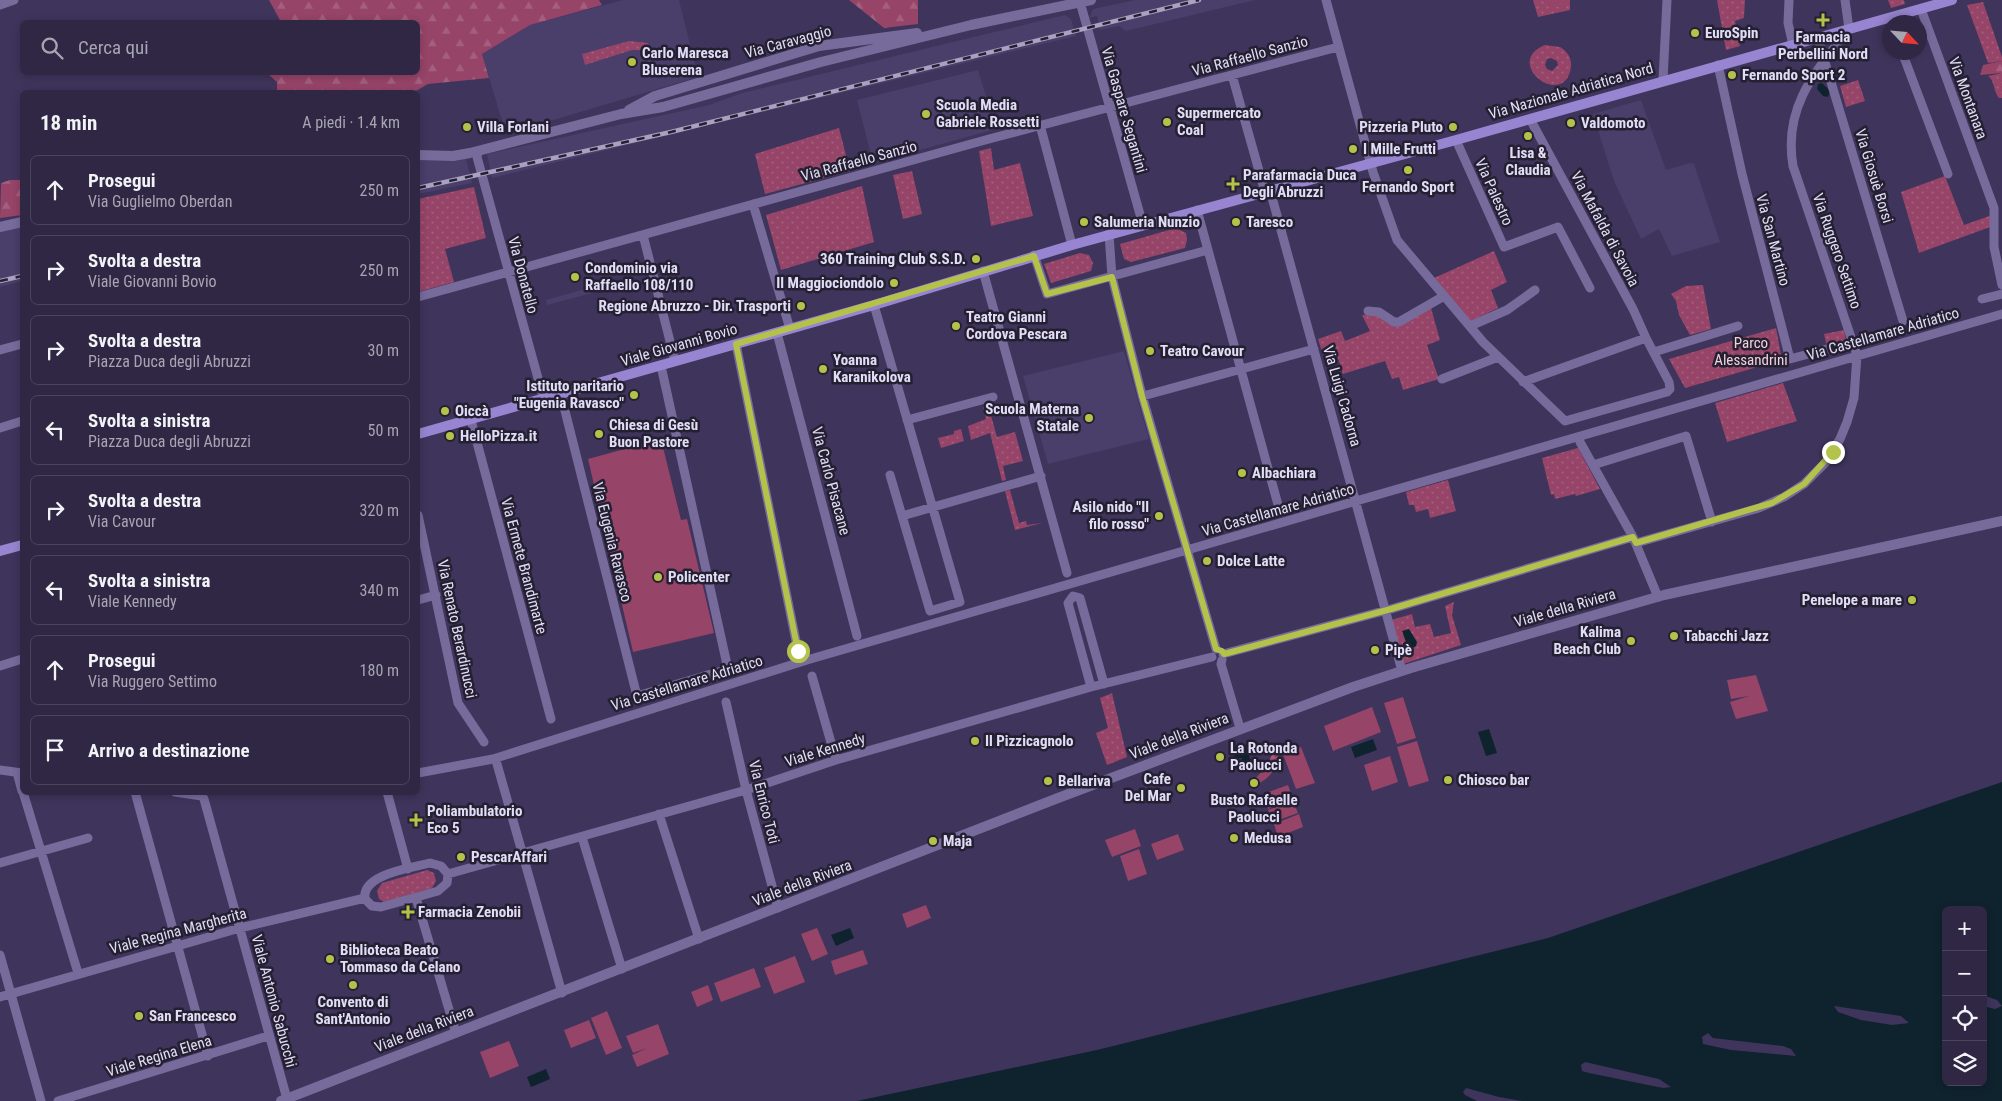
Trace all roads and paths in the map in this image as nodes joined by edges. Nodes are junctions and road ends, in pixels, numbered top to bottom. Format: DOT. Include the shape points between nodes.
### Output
graph roads {
  1 [pos="14,0"];
  2 [pos="1326,0"];
  3 [pos="1667,0"];
  4 [pos="1789,0"];
  5 [pos="1845,0"];
  6 [pos="1952,0"];
  7 [pos="1085,1"];
  8 [pos="0,5"];
  9 [pos="1921,9"];
  10 [pos="1905,15"];
  11 [pos="1882,22"];
  12 [pos="971,26"];
  13 [pos="1850,29"];
  14 [pos="1818,39"];
  15 [pos="1793,45"];
  16 [pos="1338,47"];
  17 [pos="1905,60"];
  18 [pos="1824,61"];
  19 [pos="1718,65"];
  20 [pos="1232,75"];
  21 [pos="1663,80"];
  22 [pos="1109,107"];
  23 [pos="621,114"];
  24 [pos="1530,119"];
  25 [pos="1040,126"];
  26 [pos="1456,140"];
  27 [pos="478,154"];
  28 [pos="420,155"];
  29 [pos="1370,163"];
  30 [pos="1948,174"];
  31 [pos="1267,191"];
  32 [pos="753,204"];
  33 [pos="1197,210"];
  34 [pos="20,222"];
  35 [pos="1143,225"];
  36 [pos="0,227"];
  37 [pos="1109,234"];
  38 [pos="643,235"];
  39 [pos="1072,245"];
  40 [pos="1208,250"];
  41 [pos="1034,256"];
  42 [pos="983,271"];
  43 [pos="507,272"];
  44 [pos="1112,277"];
  45 [pos="2002,285"];
  46 [pos="1590,288"];
  47 [pos="1535,290"];
  48 [pos="2002,294"];
  49 [pos="420,296"];
  50 [pos="1444,296"];
  51 [pos="1982,299"];
  52 [pos="874,305"];
  53 [pos="1368,311"];
  54 [pos="2002,314"];
  55 [pos="1903,321"];
  56 [pos="1470,326"];
  57 [pos="1738,326"];
  58 [pos="790,329"];
  59 [pos="778,333"];
  60 [pos="1646,338"];
  61 [pos="1853,342"];
  62 [pos="736,344"];
  63 [pos="20,345"];
  64 [pos="1314,349"];
  65 [pos="0,350"];
  66 [pos="1654,352"];
  67 [pos="1857,355"];
  68 [pos="1498,357"];
  69 [pos="676,361"];
  70 [pos="661,366"];
  71 [pos="1242,368"];
  72 [pos="1442,379"];
  73 [pos="1523,382"];
  74 [pos="561,395"];
  75 [pos="1143,396"];
  76 [pos="994,397"];
  77 [pos="544,400"];
  78 [pos="471,420"];
  79 [pos="907,420"];
  80 [pos="20,422"];
  81 [pos="0,428"];
  82 [pos="420,433"];
  83 [pos="1580,442"];
  84 [pos="1593,465"];
  85 [pos="890,475"];
  86 [pos="1041,476"];
  87 [pos="1356,502"];
  88 [pos="932,507"];
  89 [pos="1280,512"];
  90 [pos="902,516"];
  91 [pos="2002,521"];
  92 [pos="1712,522"];
  93 [pos="420,524"];
  94 [pos="1634,540"];
  95 [pos="20,546"];
  96 [pos="1187,550"];
  97 [pos="0,552"];
  98 [pos="1067,573"];
  99 [pos="436,595"];
  100 [pos="1658,597"];
  101 [pos="420,599"];
  102 [pos="1385,611"];
  103 [pos="857,636"];
  104 [pos="798,651"];
  105 [pos="1218,655"];
  106 [pos="20,660"];
  107 [pos="0,666"];
  108 [pos="1402,671"];
  109 [pos="812,676"];
  110 [pos="1104,684"];
  111 [pos="1091,687"];
  112 [pos="726,702"];
  113 [pos="551,718"];
  114 [pos="1240,728"];
  115 [pos="484,742"];
  116 [pos="836,760"];
  117 [pos="497,764"];
  118 [pos="0,770"];
  119 [pos="420,773"];
  120 [pos="20,775"];
  121 [pos="20,775"];
  122 [pos="0,776"];
  123 [pos="746,790"];
  124 [pos="24,795"];
  125 [pos="136,795"];
  126 [pos="195,795"];
  127 [pos="388,795"];
  128 [pos="659,814"];
  129 [pos="582,837"];
  130 [pos="88,838"];
  131 [pos="42,850"];
  132 [pos="522,854"];
  133 [pos="0,863"];
  134 [pos="408,869"];
  135 [pos="448,874"];
  136 [pos="365,898"];
  137 [pos="416,898"];
  138 [pos="778,908"];
  139 [pos="240,928"];
  140 [pos="699,939"];
  141 [pos="177,946"];
  142 [pos="0,955"];
  143 [pos="622,969"];
  144 [pos="78,973"];
  145 [pos="562,992"];
  146 [pos="11,994"];
  147 [pos="0,997"];
  148 [pos="456,1033"];
  149 [pos="268,1036"];
  150 [pos="208,1056"];
  151 [pos="284,1100"];
  152 [pos="41,1101"];
  153 [pos="58,1101"];
  1 -- 8 [label="street"];
  2 -- 16 [label="street"];
  3 -- 21 [label="street"];
  4 -- 15 [label="street" via="1788,23"];
  5 -- 13 [label="street"];
  6 -- 9 [label="main road, Via Nazionale Adriatica Nord"];
  7 -- 12 [label="street, Via Caravaggio"];
  7 -- 22 [label="street, Via Gaspare Segantini"];
  9 -- 10 [label="main road, Via Nazionale Adriatica Nord"];
  9 -- 45 [label="street, Via Montanara" via="1994,208 1994,247"];
  11 -- 13 [label="main road, Via Nazionale Adriatica Nord"];
  12 -- 23 [label="street, Via Caravaggio" via="821,62 663,107"];
  12 -- 23 [label="street, Via Caravaggio" via="818,46 655,96"];
  13 -- 14 [label="main road, Via Nazionale Adriatica Nord"];
  13 -- 18 [label="street, Via Ruggero Settimo"];
  14 -- 15 [label="main road, Via Nazionale Adriatica Nord"];
  14 -- 18 [label="street, Via Giosuè Borsi"];
  15 -- 19 [label="main road, Via Nazionale Adriatica Nord"];
  16 -- 20 [label="street, Via Raffaello Sanzio"];
  16 -- 29 [label="street"];
  17 -- 30 [label="street"];
  18 -- 55 [label="street, Via Giosuè Borsi"];
  18 -- 61 [label="street, Via Ruggero Settimo" via="1805,88 1794,115 1791,151 1793,166"];
  19 -- 21 [label="main road, Via Nazionale Adriatica Nord"];
  19 -- 61 [label="street, Via San Martino" via="1742,174 1790,359"];
  20 -- 22 [label="street, Via Raffaello Sanzio"];
  20 -- 31 [label="street, Via Luigi Cadorna"];
  21 -- 24 [label="main road, Via Nazionale Adriatica Nord"];
  22 -- 25 [label="street, Via Raffaello Sanzio"];
  22 -- 35 [label="street, Via Gaspare Segantini"];
  23 -- 27 [label="street, Via Caravaggio"];
  24 -- 26 [label="main road, Via Nazionale Adriatica Nord"];
  24 -- 60 [label="street, Via Mafalda di Savoia" via="1634,309"];
  25 -- 32 [label="street, Via Raffaello Sanzio"];
  25 -- 39 [label="street"];
  26 -- 29 [label="main road, Via Nazionale Adriatica Nord"];
  26 -- 46 [label="street, Via Palestro" via="1504,247 1558,227"];
  27 -- 28 [label="street, Via Caravaggio"];
  27 -- 43 [label="street, Via Donatello"];
  29 -- 31 [label="main road, Via Nazionale Adriatica Nord"];
  29 -- 50 [label="street" via="1396,240"];
  31 -- 33 [label="main road, Via Nazionale Adriatica Nord"];
  31 -- 64 [label="street, Via Luigi Cadorna"];
  32 -- 38 [label="street, Via Raffaello Sanzio"];
  32 -- 58 [label="street"];
  33 -- 35 [label="main road, Via Nazionale Adriatica Nord"];
  33 -- 40 [label="street"];
  34 -- 36 [label="street"];
  35 -- 37 [label="main road, Via Nazionale Adriatica Nord"];
  37 -- 39 [label="main road, Viale Giovanni Bovio"];
  37 -- 44 [label="street"];
  38 -- 43 [label="street, Via Raffaello Sanzio"];
  38 -- 69 [label="street"];
  39 -- 41 [label="main road, Viale Giovanni Bovio"];
  40 -- 44 [label="street"];
  40 -- 71 [label="street"];
  41 -- 42 [label="main road, Viale Giovanni Bovio"];
  41 -- 44 [label="street" via="1047,294"];
  42 -- 52 [label="main road, Viale Giovanni Bovio"];
  42 -- 86 [label="street"];
  43 -- 49 [label="street, Via Raffaello Sanzio"];
  43 -- 77 [label="street, Via Donatello"];
  44 -- 75 [label="street"];
  47 -- 56 [label="street" via="1507,310"];
  48 -- 51 [label="street"];
  50 -- 53 [label="street" via="1399,322 1379,312"];
  50 -- 56 [label="street"];
  52 -- 58 [label="main road, Viale Giovanni Bovio"];
  52 -- 79 [label="street"];
  54 -- 67 [label="street, Via Castellamare Adriatico"];
  56 -- 68 [label="street"];
  57 -- 66 [label="street"];
  58 -- 59 [label="main road, Viale Giovanni Bovio"];
  59 -- 62 [label="main road, Viale Giovanni Bovio"];
  59 -- 103 [label="street, Via Carlo Pisacane"];
  60 -- 66 [label="street, Via Mafalda di Savoia"];
  60 -- 73 [label="street"];
  61 -- 67 [label="street, Via Ruggero Settimo"];
  62 -- 69 [label="main road, Viale Giovanni Bovio"];
  62 -- 104 [label="street"];
  63 -- 65 [label="street"];
  64 -- 71 [label="street"];
  64 -- 87 [label="street, Via Luigi Cadorna"];
  66 -- 73 [label="street, Via Mafalda di Savoia" via="1670,382 1667,392 1565,421"];
  67 -- 87 [label="street, Via Castellamare Adriatico"];
  67 -- 92 [label="street, Via Ruggero Settimo" via="1854,398 1848,422 1825,463 1804,484 1772,503"];
  68 -- 72 [label="street"];
  68 -- 73 [label="street"];
  69 -- 70 [label="main road, Viale Giovanni Bovio"];
  70 -- 74 [label="main road, Viale Giovanni Bovio"];
  70 -- 74 [label="street, Via Eugenia Ravasco" via="728,669 637,696"];
  71 -- 75 [label="street"];
  71 -- 89 [label="street"];
  74 -- 77 [label="main road, Viale Giovanni Bovio"];
  75 -- 96 [label="street"];
  76 -- 79 [label="street"];
  77 -- 78 [label="main road, Viale Giovanni Bovio"];
  78 -- 82 [label="main road, Viale Giovanni Bovio"];
  78 -- 113 [label="street, Via Ermete Brandimarte"];
  79 -- 88 [label="street"];
  80 -- 81 [label="street"];
  83 -- 84 [label="street"];
  84 -- 92 [label="street" via="1686,436"];
  84 -- 94 [label="street"];
  85 -- 90 [label="street"];
  86 -- 88 [label="street"];
  86 -- 98 [label="street"];
  87 -- 96 [label="street, Via Castellamare Adriatico"];
  87 -- 102 [label="street, Via Luigi Cadorna"];
  88 -- 90 [label="street"];
  88 -- 90 [label="street" via="960,602 930,611"];
  91 -- 100 [label="street, Viale della Riviera"];
  92 -- 94 [label="street, Via Ruggero Settimo"];
  93 -- 99 [label="street, Via Renato Berardinucci"];
  94 -- 100 [label="street"];
  94 -- 102 [label="street, Viale Kennedy"];
  95 -- 97 [label="main road"];
  96 -- 105 [label="street"];
  96 -- 119 [label="street, Via Castellamare Adriatico" via="731,683 493,759"];
  99 -- 101 [label="street"];
  99 -- 115 [label="street, Via Renato Berardinucci" via="458,703"];
  100 -- 108 [label="street, Viale della Riviera"];
  102 -- 105 [label="street, Viale Kennedy"];
  102 -- 108 [label="street, Via Luigi Cadorna"];
  105 -- 110 [label="street, Viale Kennedy"];
  105 -- 114 [label="street"];
  106 -- 107 [label="street"];
  108 -- 114 [label="street, Viale della Riviera"];
  109 -- 116 [label="street"];
  110 -- 111 [label="street, Viale Kennedy"];
  110 -- 111 [label="street" via="1080,598 1073,596 1068,603"];
  111 -- 116 [label="street, Viale Kennedy"];
  112 -- 123 [label="street, Via Enrico Toti"];
  114 -- 138 [label="street, Viale della Riviera"];
  116 -- 123 [label="street, Viale Kennedy"];
  117 -- 132 [label="street"];
  118 -- 120 [label="street"];
  121 -- 122 [label="street"];
  123 -- 128 [label="street, Viale Kennedy"];
  123 -- 138 [label="street, Via Enrico Toti"];
  124 -- 131 [label="street"];
  125 -- 141 [label="street"];
  126 -- 139 [label="street, Viale Antonio Sabucchi" via="202,796"];
  127 -- 134 [label="street"];
  128 -- 129 [label="street, Viale Kennedy"];
  128 -- 140 [label="street"];
  129 -- 132 [label="street, Viale Kennedy"];
  129 -- 143 [label="street"];
  130 -- 131 [label="street"];
  131 -- 133 [label="street"];
  131 -- 144 [label="street"];
  132 -- 135 [label="street, Viale Kennedy"];
  132 -- 145 [label="street"];
  134 -- 135 [label="street" via="430,863 437,864"];
  134 -- 136 [label="street" via="374,879 367,886"];
  135 -- 137 [label="street" via="443,888"];
  136 -- 137 [label="street" via="372,906 381,907"];
  136 -- 139 [label="street, Viale Regina Margherita"];
  137 -- 148 [label="street"];
  138 -- 140 [label="street, Viale della Riviera"];
  139 -- 141 [label="street, Viale Regina Margherita"];
  139 -- 149 [label="street, Viale Antonio Sabucchi"];
  140 -- 143 [label="street, Viale della Riviera"];
  141 -- 144 [label="street, Viale Regina Margherita"];
  141 -- 150 [label="street"];
  142 -- 146 [label="street"];
  143 -- 145 [label="street, Viale della Riviera"];
  144 -- 146 [label="street, Viale Regina Margherita"];
  145 -- 148 [label="street, Viale della Riviera"];
  146 -- 147 [label="street, Viale Regina Margherita"];
  146 -- 152 [label="street"];
  148 -- 151 [label="street, Viale della Riviera"];
  149 -- 150 [label="street, Viale Regina Elena"];
  149 -- 151 [label="street, Viale Antonio Sabucchi"];
  150 -- 153 [label="street, Viale Regina Elena"];
}
